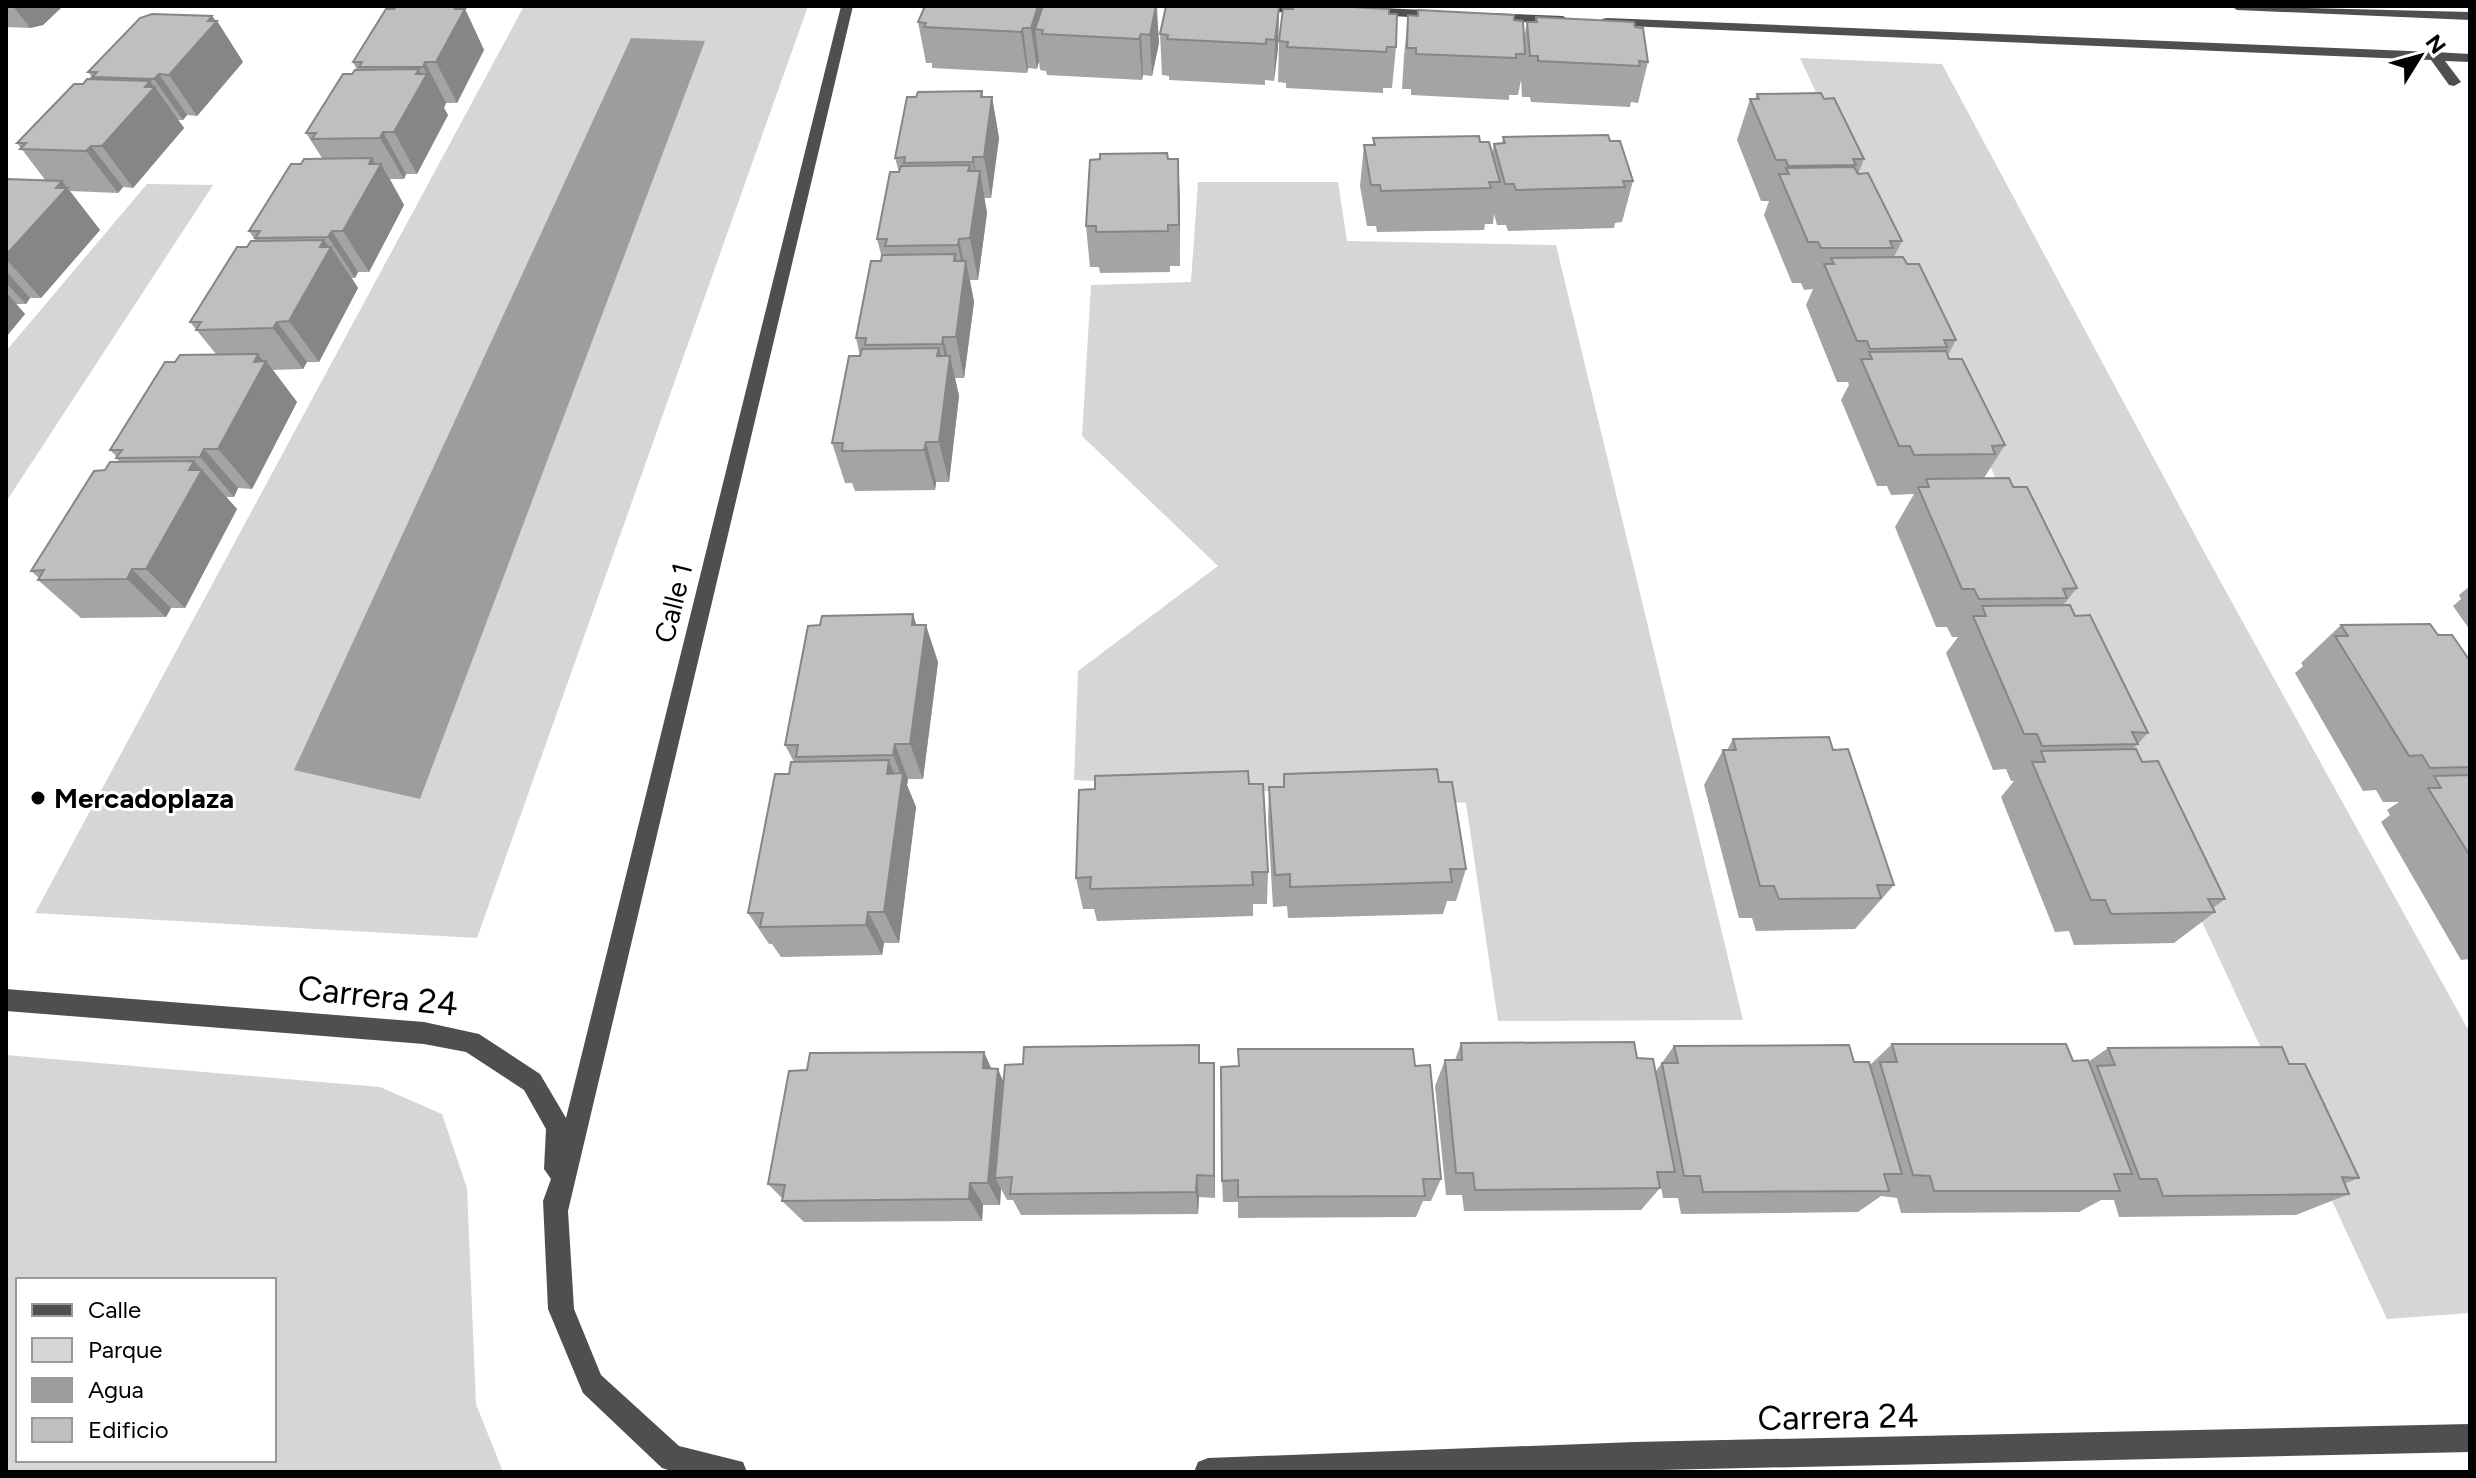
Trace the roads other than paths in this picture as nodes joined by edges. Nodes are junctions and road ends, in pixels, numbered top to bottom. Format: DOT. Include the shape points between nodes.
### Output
graph roads {
  1 [pos="847,6"];
  2 [pos="1235,6"];
  3 [pos="2237,6"];
  4 [pos="1331,10"];
  5 [pos="1346,11"];
  6 [pos="1457,15"];
  7 [pos="1473,16"];
  8 [pos="2470,16"];
  9 [pos="2434,56"];
  10 [pos="2470,58"];
  11 [pos="2454,82"];
  12 [pos="6,1000"];
  13 [pos="555,1213"];
  14 [pos="2470,1438"];
  15 [pos="1637,1464"];
  16 [pos="733,1472"];
  17 [pos="1208,1472"];
  1 -- 13 [label="street, Calle 1"];
  2 -- 4 [label="street"];
  3 -- 8 [label="street"];
  5 -- 6 [label="street"];
  7 -- 9 [label="street"];
  9 -- 10 [label="street"];
  9 -- 11 [label="street"];
  12 -- 13 [label="street, Carrera 24" via="424,1033 471,1042 532,1082 558,1127"];
  13 -- 16 [label="street, Carrera 24" via="561,1309 592,1384 672,1458"];
  14 -- 15 [label="street, Carrera 24"];
  15 -- 17 [label="street, Carrera 24"];
}
